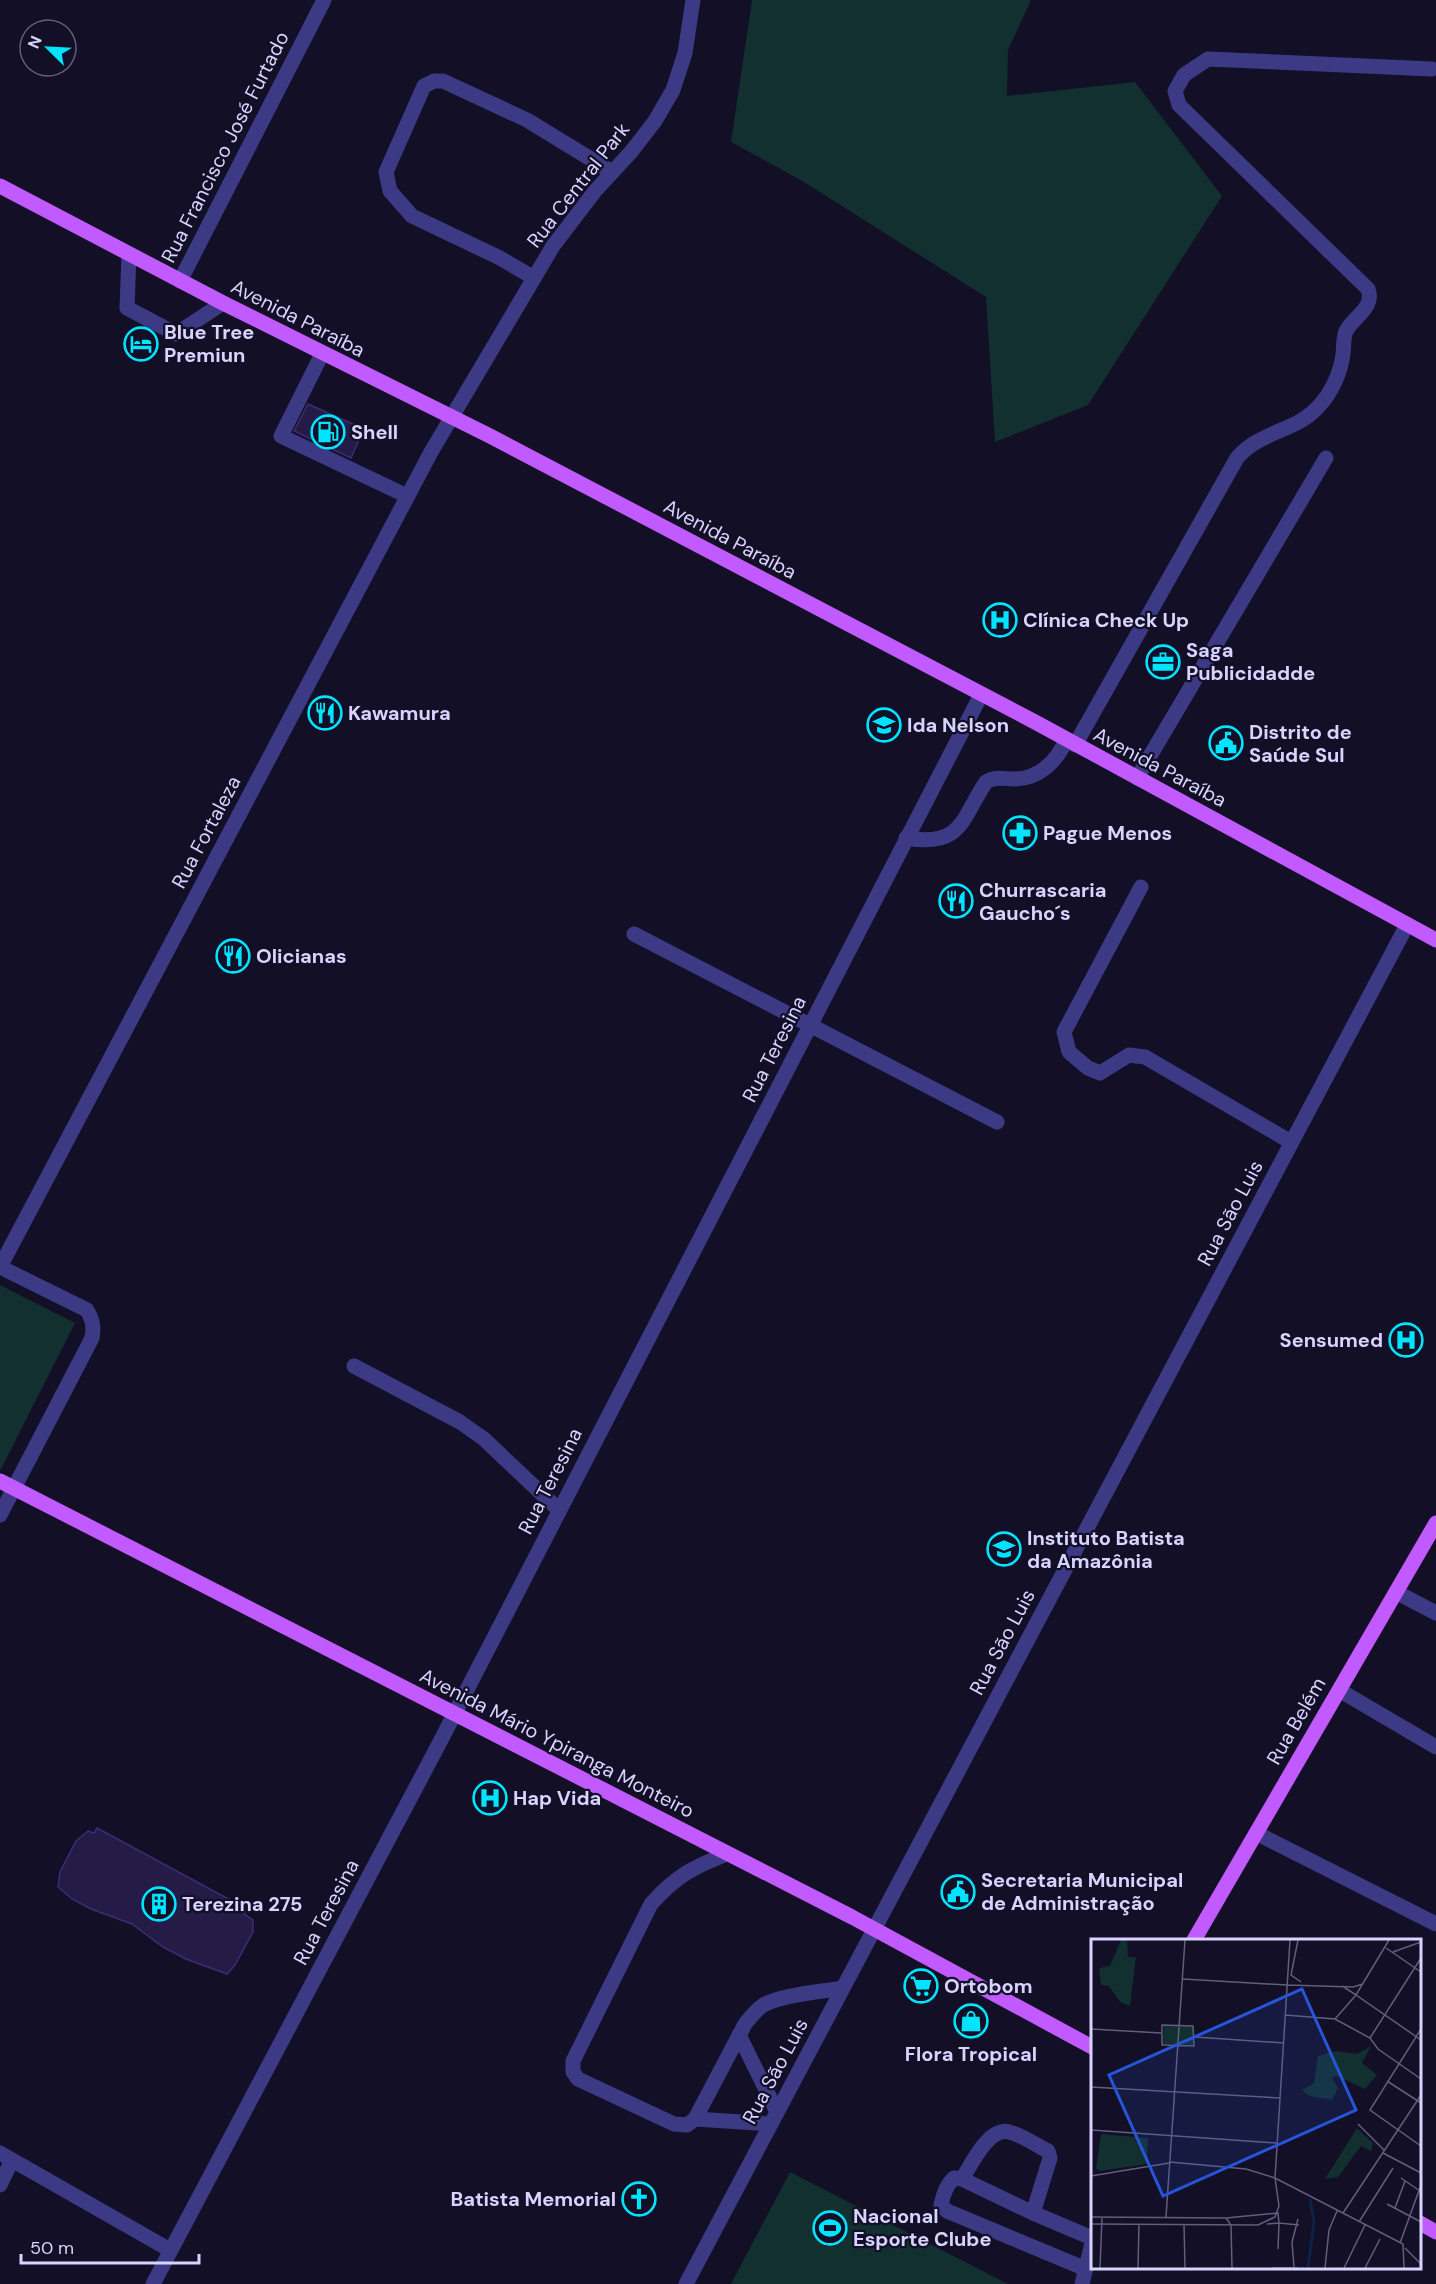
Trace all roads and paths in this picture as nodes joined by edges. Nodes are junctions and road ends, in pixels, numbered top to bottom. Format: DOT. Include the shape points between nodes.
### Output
graph roads {
  1 [pos="324,0"];
  2 [pos="693,0"];
  3 [pos="1432,69"];
  4 [pos="612,172"];
  5 [pos="0,186"];
  6 [pos="129,254"];
  7 [pos="534,279"];
  8 [pos="180,280"];
  9 [pos="223,303"];
  10 [pos="322,354"];
  11 [pos="451,417"];
  12 [pos="1326,458"];
  13 [pos="407,496"];
  14 [pos="981,695"];
  15 [pos="1071,742"];
  16 [pos="1137,778"];
  17 [pos="906,838"];
  18 [pos="1141,888"];
  19 [pos="1407,925"];
  20 [pos="634,934"];
  21 [pos="1436,940"];
  22 [pos="810,1025"];
  23 [pos="997,1122"];
  24 [pos="1291,1142"];
  25 [pos="0,1267"];
  26 [pos="354,1366"];
  27 [pos="0,1481"];
  28 [pos="14,1489"];
  29 [pos="559,1510"];
  30 [pos="0,1515"];
  31 [pos="1436,1523"];
  32 [pos="1396,1592"];
  33 [pos="1436,1613"];
  34 [pos="1339,1690"];
  35 [pos="453,1714"];
  36 [pos="1436,1747"];
  37 [pos="1256,1833"];
  38 [pos="727,1854"];
  39 [pos="1436,1924"];
  40 [pos="874,1929"];
  41 [pos="1195,1939"];
  42 [pos="842,1988"];
  43 [pos="739,2036"];
  44 [pos="1091,2046"];
  45 [pos="774,2118"];
  46 [pos="695,2119"];
  47 [pos="6,2156"];
  48 [pos="962,2179"];
  49 [pos="0,2185"];
  50 [pos="1032,2213"];
  51 [pos="1421,2224"];
  52 [pos="1436,2232"];
  53 [pos="1091,2238"];
  54 [pos="1091,2247"];
  55 [pos="170,2250"];
  56 [pos="1084,2277"];
  57 [pos="153,2284"];
  58 [pos="686,2284"];
  1 -- 8 [label="street, Rua Francisco José Furtado"];
  2 -- 4 [label="street, Rua Central Park" via="685,53 673,90 655,121"];
  3 -- 15 [label="street" via="1208,59 1184,75 1175,91 1179,105 1371,296 1369,304 1347,329 1340,367 1318,407 1308,417 1258,440 1238,458"];
  4 -- 7 [label="street, Rua Central Park" via="573,218"];
  4 -- 7 [label="street" via="527,120 443,81 424,86 386,172 390,190 412,216 500,258"];
  5 -- 6 [label="main road, Avenida Paraíba"];
  6 -- 8 [label="main road, Avenida Paraíba"];
  6 -- 9 [label="street" via="127,308 176,334"];
  7 -- 11 [label="street, Rua Central Park"];
  8 -- 9 [label="main road, Avenida Paraíba"];
  9 -- 10 [label="main road, Avenida Paraíba"];
  10 -- 11 [label="main road, Avenida Paraíba"];
  10 -- 13 [label="street" via="281,436"];
  11 -- 13 [label="street, Rua Fortaleza"];
  11 -- 14 [label="main road, Avenida Paraíba"];
  12 -- 16 [label="street"];
  13 -- 25 [label="street, Rua Fortaleza"];
  14 -- 15 [label="main road, Avenida Paraíba"];
  14 -- 17 [label="street, Rua Teresina"];
  15 -- 16 [label="main road, Avenida Paraíba"];
  15 -- 17 [label="street" via="1032,776 986,782 966,819 953,832 927,839"];
  16 -- 19 [label="main road, Avenida Paraíba"];
  17 -- 22 [label="street, Rua Teresina"];
  18 -- 24 [label="street" via="1064,1032 1069,1052 1100,1073 1129,1055 1145,1057"];
  19 -- 21 [label="main road, Avenida Paraíba"];
  19 -- 24 [label="street, Rua São Luis"];
  20 -- 22 [label="street"];
  22 -- 23 [label="street"];
  22 -- 29 [label="street, Rua Teresina"];
  24 -- 40 [label="street, Rua São Luis"];
  25 -- 28 [label="street, Rua Fortaleza" via="87,1311 94,1326 92,1338"];
  26 -- 29 [label="street" via="460,1422 484,1439"];
  27 -- 28 [label="main road, Avenida Mário Ypiranga Monteiro"];
  28 -- 30 [label="street, Rua Fortaleza"];
  28 -- 35 [label="main road, Avenida Mário Ypiranga Monteiro"];
  29 -- 35 [label="street, Rua Teresina"];
  31 -- 32 [label="main road, Rua Belém"];
  32 -- 33 [label="street"];
  32 -- 34 [label="main road, Rua Belém"];
  34 -- 36 [label="street"];
  34 -- 37 [label="main road, Rua Belém"];
  35 -- 38 [label="main road, Avenida Mário Ypiranga Monteiro"];
  35 -- 55 [label="street, Rua Teresina"];
  37 -- 39 [label="street"];
  37 -- 41 [label="main road, Rua Belém"];
  38 -- 40 [label="main road, Avenida Mário Ypiranga Monteiro"];
  38 -- 46 [label="street" via="686,1871 651,1904 573,2061 578,2079 674,2124 687,2125"];
  40 -- 42 [label="street, Rua São Luis"];
  40 -- 44 [label="main road, Avenida Mário Ypiranga Monteiro"];
  42 -- 43 [label="street" via="773,2001 752,2015"];
  42 -- 45 [label="street, Rua São Luis"];
  43 -- 45 [label="street"];
  43 -- 46 [label="street"];
  45 -- 46 [label="street"];
  45 -- 58 [label="street, Rua São Luis"];
  47 -- 49 [label="street"];
  47 -- 55 [label="street"];
  48 -- 50 [label="street"];
  48 -- 50 [label="street" via="988,2139 997,2132 1008,2131 1048,2151 1050,2158"];
  48 -- 56 [label="street" via="949,2182 941,2205 947,2211"];
  50 -- 53 [label="street"];
  51 -- 52 [label="main road"];
  54 -- 56 [label="street"];
  55 -- 57 [label="street, Rua Teresina"];
}
